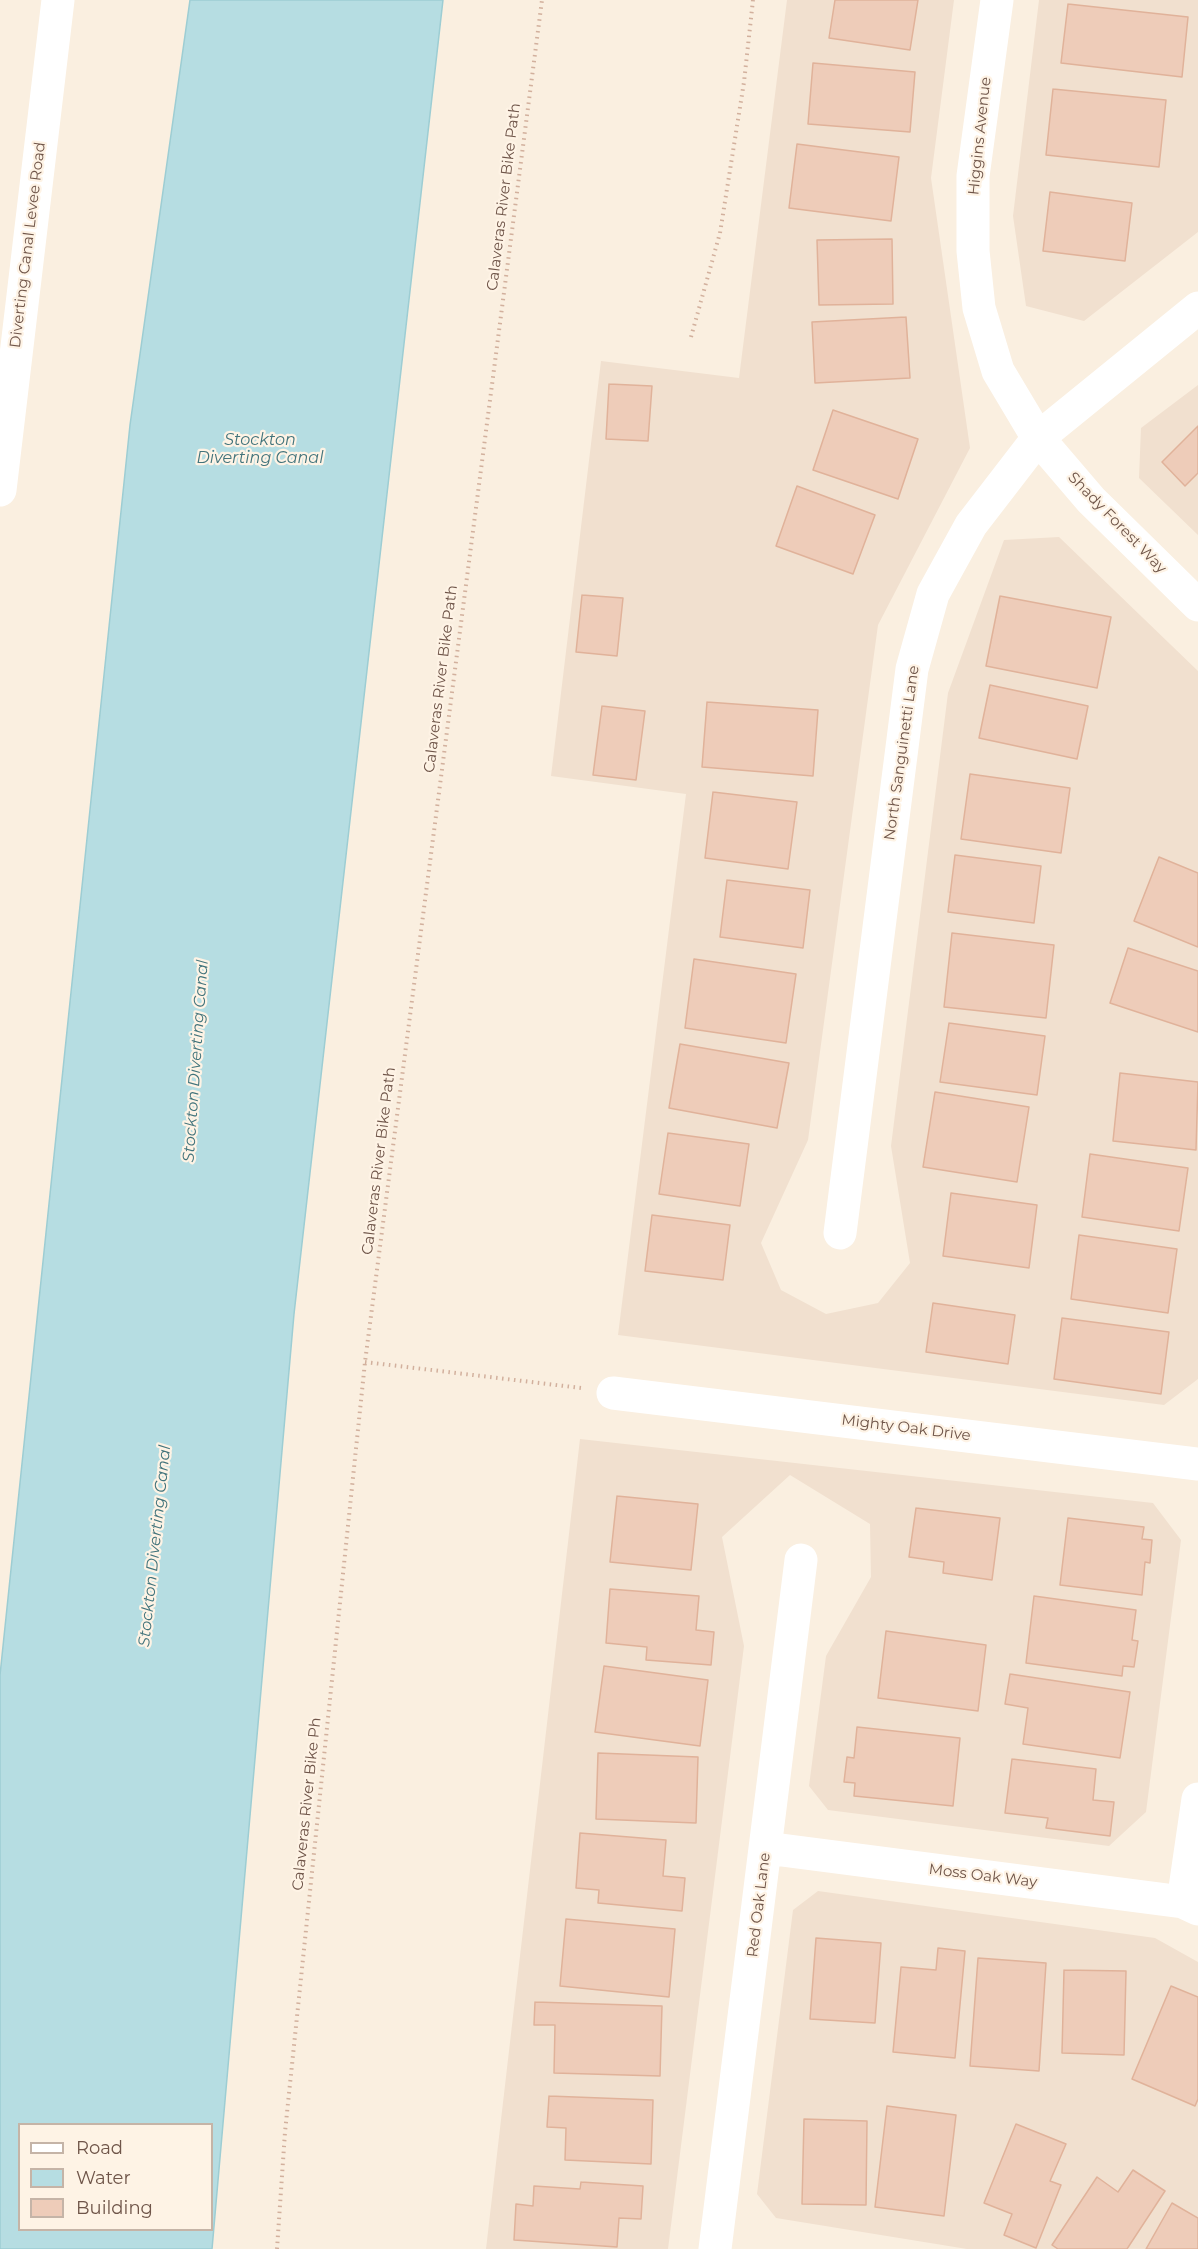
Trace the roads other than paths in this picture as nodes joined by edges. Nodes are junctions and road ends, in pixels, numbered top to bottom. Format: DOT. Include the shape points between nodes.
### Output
graph roads {
  1 [pos="58,0"];
  2 [pos="997,0"];
  3 [pos="1198,308"];
  4 [pos="1038,438"];
  5 [pos="0,490"];
  6 [pos="1198,605"];
  7 [pos="840,1233"];
  8 [pos="613,1392"];
  9 [pos="1198,1464"];
  10 [pos="801,1560"];
  11 [pos="1198,1799"];
  12 [pos="766,1848"];
  13 [pos="1191,1906"];
  14 [pos="715,2249"];
  1 -- 5 [label="street, Diverting Canal Levee Road"];
  2 -- 4 [label="street, Higgins Avenue" via="973,176 973,250 979,308 998,371"];
  3 -- 4 [label="street, North Sanguinetti Lane"];
  4 -- 6 [label="street, Shady Forest Way" via="1091,500"];
  4 -- 7 [label="street, North Sanguinetti Lane" via="971,525 933,594 912,669"];
  8 -- 9 [label="street, Mighty Oak Drive"];
  10 -- 12 [label="street, Red Oak Lane"];
  11 -- 13 [label="street"];
  12 -- 13 [label="street, Moss Oak Way"];
  12 -- 14 [label="street, Red Oak Lane"];
}
